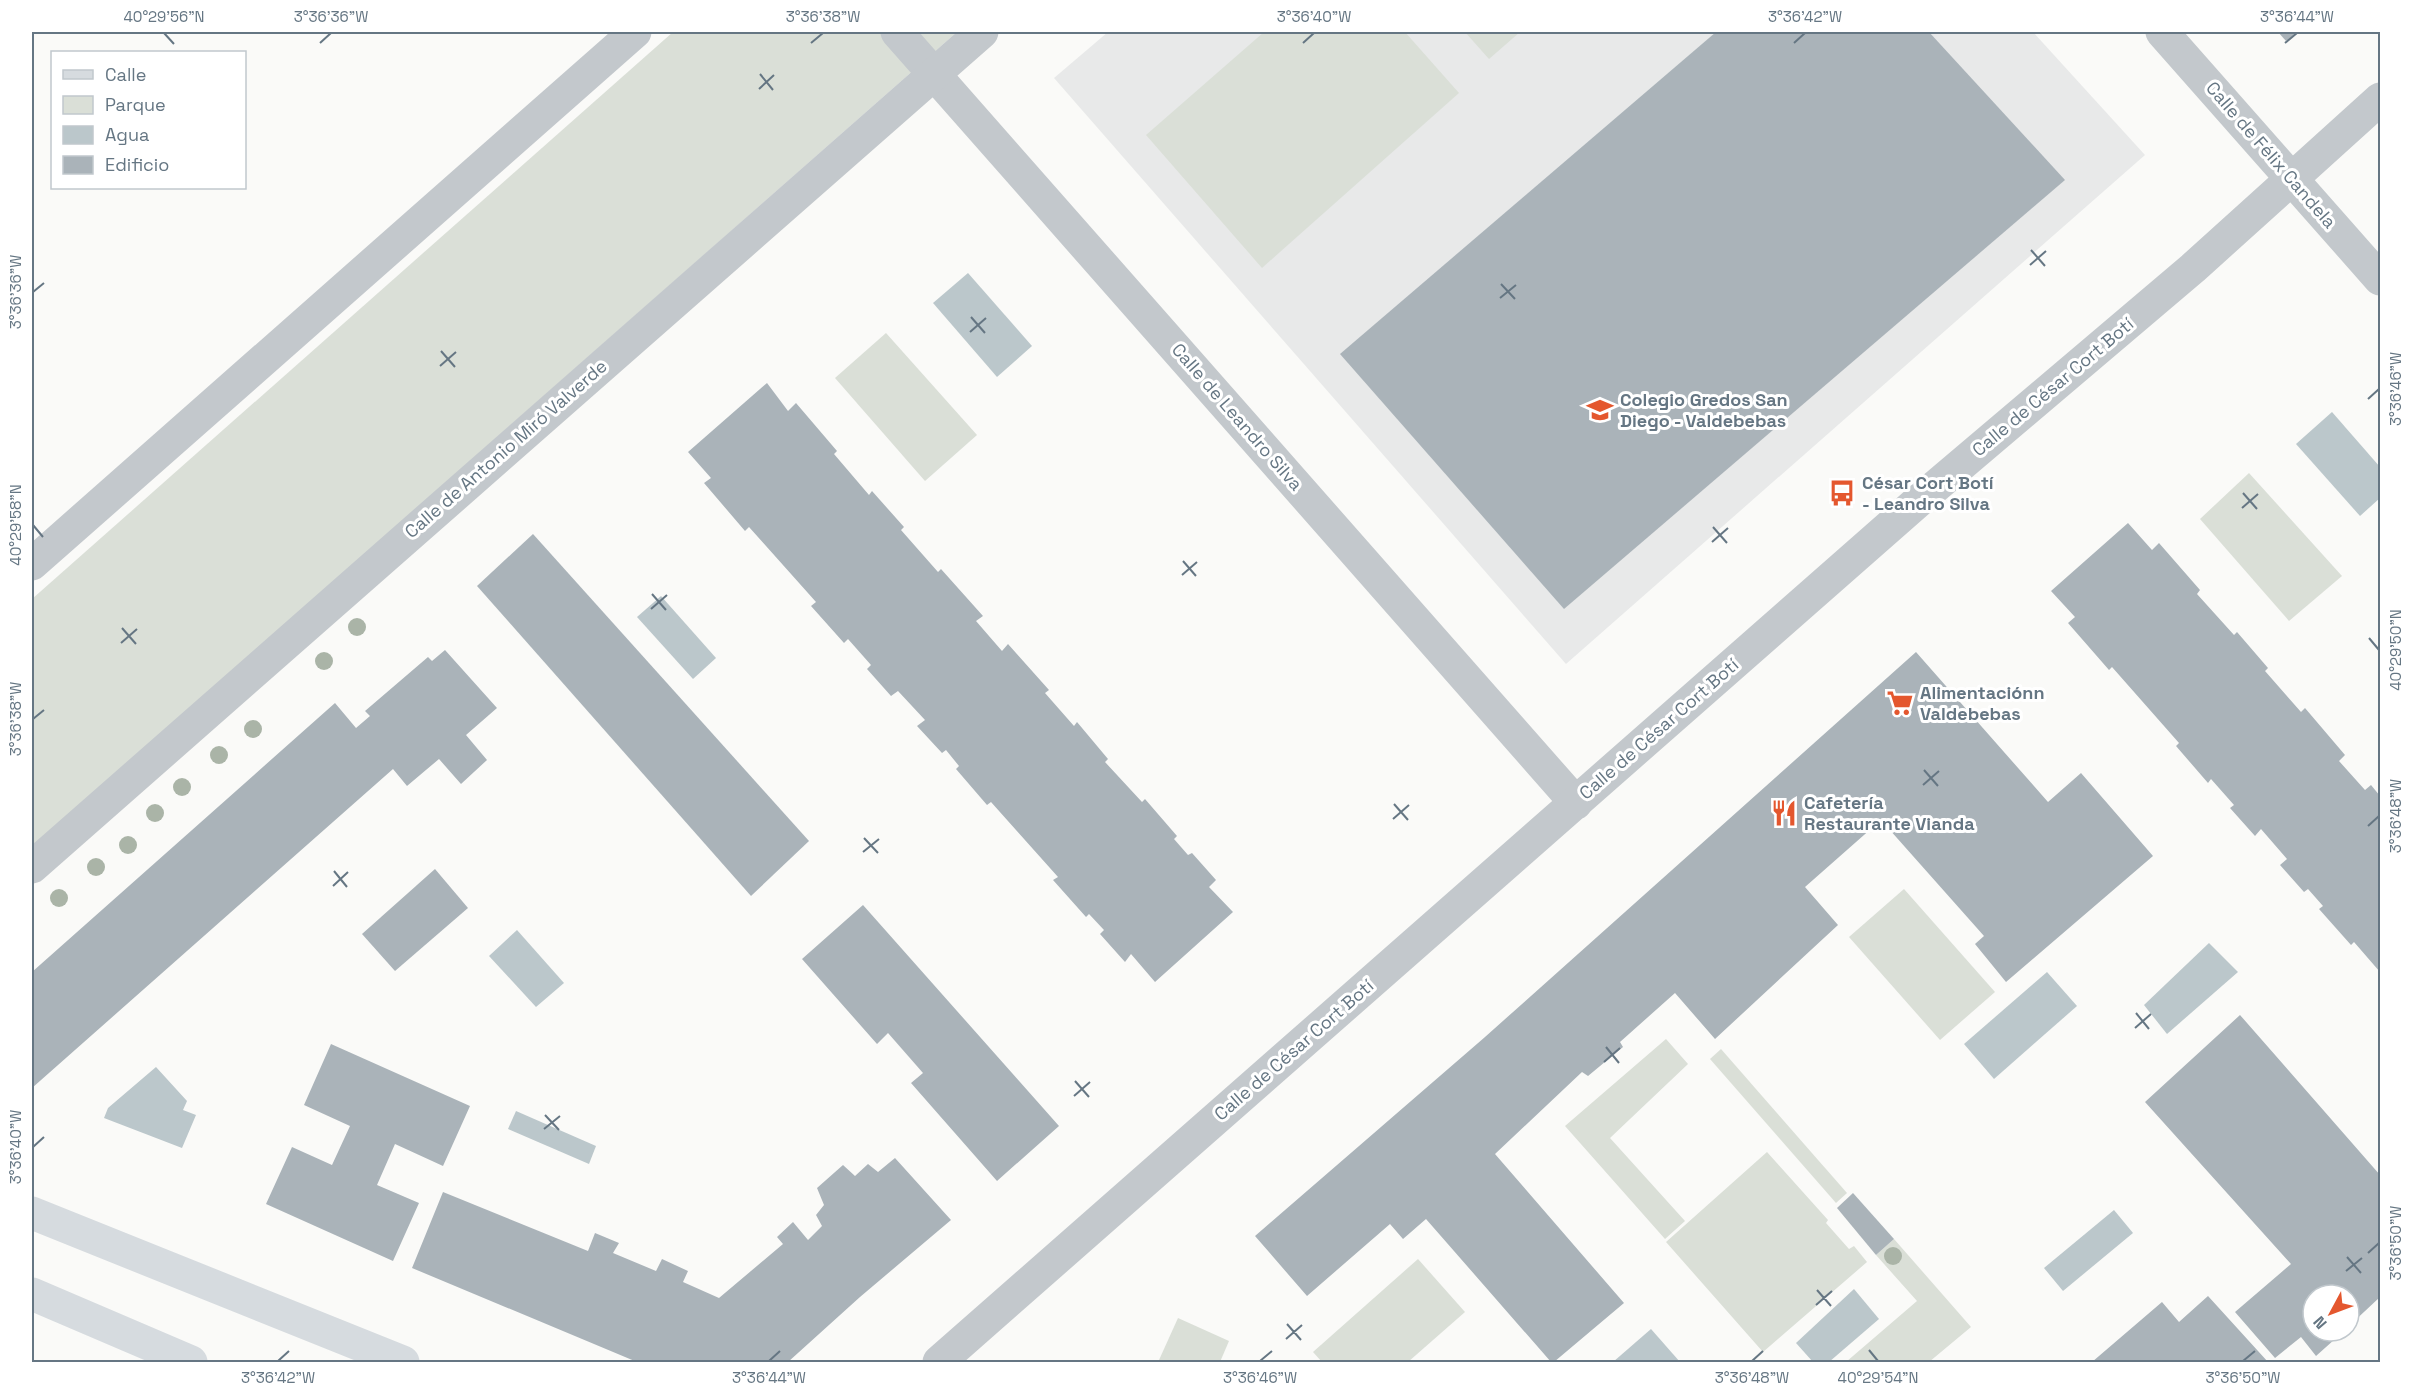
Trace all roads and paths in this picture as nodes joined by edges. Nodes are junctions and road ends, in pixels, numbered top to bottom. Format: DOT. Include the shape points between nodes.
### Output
graph roads {
  1 [pos="636,32"];
  2 [pos="897,32"];
  3 [pos="982,32"];
  4 [pos="2162,32"];
  5 [pos="934,74"];
  6 [pos="2380,99"];
  7 [pos="2291,179"];
  8 [pos="2380,279"];
  9 [pos="32,564"];
  10 [pos="1576,803"];
  11 [pos="32,867"];
  12 [pos="32,1213"];
  13 [pos="32,1294"];
  14 [pos="191,1362"];
  15 [pos="403,1362"];
  16 [pos="939,1362"];
  1 -- 9 [label="street"];
  2 -- 5 [label="street, Calle de Leandro Silva"];
  3 -- 5 [label="street, Calle de Antonio Miró Valverde"];
  4 -- 7 [label="street, Calle de Félix Candela"];
  5 -- 10 [label="street, Calle de Leandro Silva"];
  5 -- 11 [label="street, Calle de Antonio Miró Valverde"];
  6 -- 7 [label="street, Calle de César Cort Botí"];
  7 -- 8 [label="street, Calle de Félix Candela"];
  7 -- 10 [label="street, Calle de César Cort Botí"];
  10 -- 16 [label="street, Calle de César Cort Botí"];
  12 -- 15 [label="street"];
  13 -- 14 [label="street"];
}
